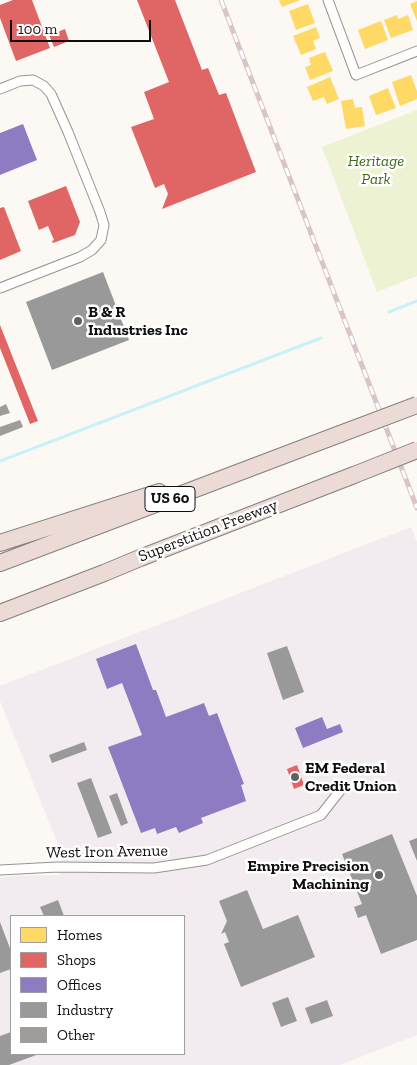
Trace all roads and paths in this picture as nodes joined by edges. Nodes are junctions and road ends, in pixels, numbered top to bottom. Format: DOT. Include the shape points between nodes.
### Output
graph roads {
  1 [pos="328,0"];
  2 [pos="417,52"];
  3 [pos="0,89"];
  4 [pos="0,288"];
  5 [pos="417,405"];
  6 [pos="340,434"];
  7 [pos="417,450"];
  8 [pos="0,543"];
  9 [pos="0,563"];
  10 [pos="104,573"];
  11 [pos="0,613"];
  12 [pos="0,622"];
  13 [pos="342,788"];
  14 [pos="0,870"];
  1 -- 2 [label="street" via="356,75"];
  3 -- 4 [label="street" via="33,80 51,94 104,224 102,240 92,250"];
  5 -- 6 [label="highway, US 60, bridge"];
  6 -- 8 [label="highway"];
  6 -- 9 [label="highway, US 60"];
  7 -- 10 [label="highway, Superstition Freeway / US 60, bridge"];
  10 -- 11 [label="highway, Superstition Freeway / US 60"];
  10 -- 12 [label="highway"];
  13 -- 14 [label="street, West Iron Avenue" via="321,815 207,860 154,868"];
}
